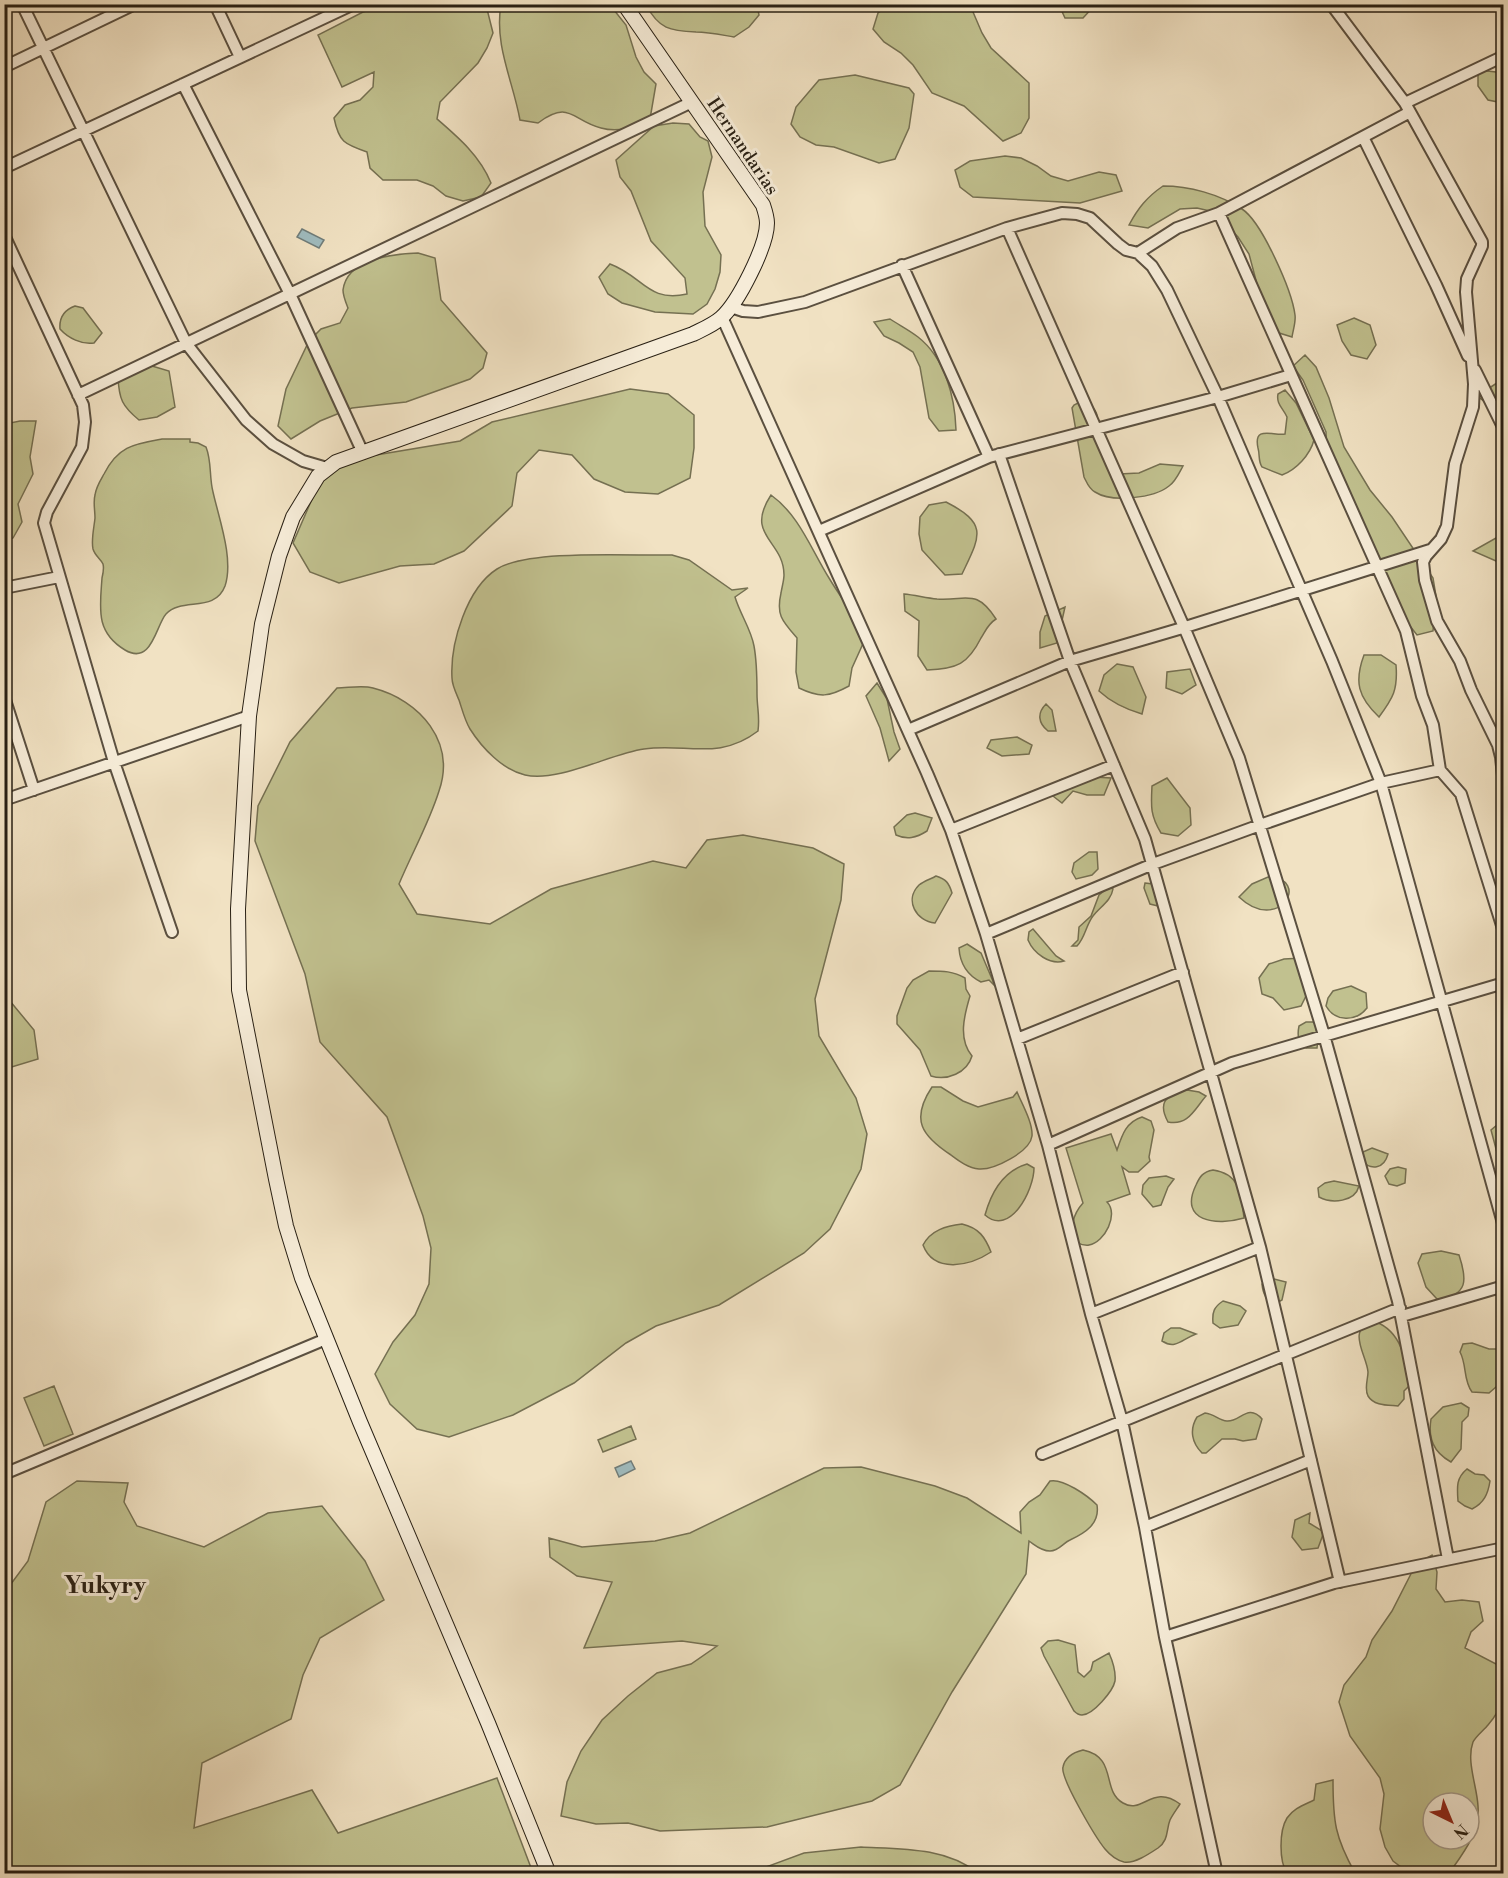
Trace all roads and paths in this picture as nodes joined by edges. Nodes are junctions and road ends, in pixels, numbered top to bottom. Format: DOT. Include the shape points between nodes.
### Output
graph roads {
  1 [pos="22,4"];
  2 [pos="135,4"];
  3 [pos="215,4"];
  4 [pos="354,4"];
  5 [pos="624,4"];
  6 [pos="1331,4"];
  7 [pos="44,48"];
  8 [pos="1503,56"];
  9 [pos="240,57"];
  10 [pos="4,67"];
  11 [pos="183,84"];
  12 [pos="692,102"];
  13 [pos="1408,108"];
  14 [pos="85,130"];
  15 [pos="1363,137"];
  16 [pos="4,168"];
  17 [pos="1219,213"];
  18 [pos="1007,228"];
  19 [pos="4,235"];
  20 [pos="1138,253"];
  21 [pos="902,265"];
  22 [pos="290,294"];
  23 [pos="727,312"];
  24 [pos="186,343"];
  25 [pos="1472,363"];
  26 [pos="1291,375"];
  27 [pos="78,394"];
  28 [pos="1218,397"];
  29 [pos="1097,428"];
  30 [pos="1503,429"];
  31 [pos="363,453"];
  32 [pos="994,456"];
  33 [pos="327,468"];
  34 [pos="819,531"];
  35 [pos="1430,550"];
  36 [pos="1376,566"];
  37 [pos="59,577"];
  38 [pos="4,588"];
  39 [pos="1301,590"];
  40 [pos="1184,627"];
  41 [pos="1070,661"];
  42 [pos="4,697"];
  43 [pos="249,716"];
  44 [pos="908,730"];
  45 [pos="114,762"];
  46 [pos="1114,765"];
  47 [pos="1440,770"];
  48 [pos="1381,783"];
  49 [pos="1503,785"];
  50 [pos="34,790"];
  51 [pos="4,800"];
  52 [pos="1260,825"];
  53 [pos="951,830"];
  54 [pos="1153,864"];
  55 [pos="172,932"];
  56 [pos="1503,932"];
  57 [pos="986,934"];
  58 [pos="1183,972"];
  59 [pos="1503,983"];
  60 [pos="1442,999"];
  61 [pos="1324,1035"];
  62 [pos="1017,1039"];
  63 [pos="1211,1071"];
  64 [pos="1048,1144"];
  65 [pos="1503,1227"];
  66 [pos="1260,1247"];
  67 [pos="1503,1286"];
  68 [pos="1401,1312"];
  69 [pos="1090,1314"];
  70 [pos="326,1339"];
  71 [pos="1286,1354"];
  72 [pos="1122,1421"];
  73 [pos="1042,1454"];
  74 [pos="1311,1460"];
  75 [pos="4,1474"];
  76 [pos="1145,1527"];
  77 [pos="1503,1548"];
  78 [pos="1448,1559"];
  79 [pos="1340,1582"];
  80 [pos="1165,1637"];
  81 [pos="549,1874"];
  82 [pos="1217,1874"];
  1 -- 7 [label="street"];
  2 -- 7 [label="street"];
  3 -- 9 [label="street"];
  4 -- 9 [label="street"];
  5 -- 12 [label="street, Hernandarias"];
  6 -- 13 [label="street"];
  7 -- 10 [label="street"];
  7 -- 14 [label="street"];
  8 -- 13 [label="street"];
  9 -- 11 [label="street"];
  11 -- 14 [label="street"];
  11 -- 22 [label="street"];
  12 -- 22 [label="street"];
  12 -- 23 [label="street, Hernandarias" via="757,195 766,215 765,236 744,286"];
  13 -- 15 [label="street"];
  13 -- 25 [label="street" via="1482,242 1467,279"];
  14 -- 16 [label="street"];
  14 -- 24 [label="street"];
  15 -- 17 [label="street"];
  15 -- 25 [label="street"];
  17 -- 20 [label="street" via="1177,228"];
  17 -- 26 [label="street"];
  18 -- 20 [label="street" via="1062,213 1077,214 1090,218 1126,250"];
  18 -- 21 [label="street"];
  18 -- 29 [label="street"];
  19 -- 27 [label="street"];
  20 -- 28 [label="street" via="1164,284"];
  21 -- 23 [label="street" via="805,302 758,312"];
  21 -- 32 [label="street"];
  22 -- 24 [label="street"];
  22 -- 31 [label="street"];
  23 -- 31 [label="street" via="693,334"];
  23 -- 34 [label="street"];
  24 -- 27 [label="street"];
  24 -- 33 [label="street" via="246,420 273,444 303,461"];
  25 -- 30 [label="street"];
  25 -- 35 [label="street" via="1473,407 1455,464 1447,526"];
  26 -- 28 [label="street"];
  26 -- 36 [label="street"];
  27 -- 37 [label="street" via="85,422 82,447 44,523"];
  28 -- 29 [label="street"];
  28 -- 39 [label="street"];
  29 -- 32 [label="street"];
  29 -- 40 [label="street"];
  31 -- 33 [label="street"];
  32 -- 34 [label="street"];
  32 -- 41 [label="street"];
  33 -- 43 [label="street" via="293,517 279,556 262,624"];
  34 -- 44 [label="street"];
  35 -- 36 [label="street"];
  35 -- 49 [label="street" via="1423,562 1432,607 1498,745"];
  36 -- 39 [label="street"];
  36 -- 47 [label="street" via="1406,632 1433,725"];
  37 -- 38 [label="street"];
  37 -- 45 [label="street"];
  39 -- 40 [label="street"];
  39 -- 48 [label="street"];
  40 -- 41 [label="street"];
  40 -- 52 [label="street" via="1239,758"];
  41 -- 44 [label="street"];
  41 -- 46 [label="street"];
  42 -- 50 [label="street"];
  43 -- 45 [label="street"];
  43 -- 70 [label="street" via="238,909 239,990 286,1226"];
  44 -- 53 [label="street"];
  45 -- 50 [label="street"];
  45 -- 55 [label="street"];
  46 -- 53 [label="street"];
  46 -- 54 [label="street"];
  47 -- 48 [label="street"];
  47 -- 56 [label="street" via="1461,794"];
  48 -- 52 [label="street"];
  48 -- 60 [label="street"];
  50 -- 51 [label="street"];
  52 -- 54 [label="street"];
  52 -- 61 [label="street"];
  53 -- 57 [label="street"];
  54 -- 57 [label="street"];
  54 -- 58 [label="street"];
  57 -- 62 [label="street"];
  58 -- 62 [label="street"];
  58 -- 63 [label="street"];
  59 -- 60 [label="street"];
  60 -- 61 [label="street"];
  60 -- 65 [label="street"];
  61 -- 63 [label="street"];
  61 -- 68 [label="street"];
  62 -- 64 [label="street"];
  63 -- 64 [label="street"];
  63 -- 66 [label="street"];
  64 -- 69 [label="street"];
  66 -- 69 [label="street"];
  66 -- 71 [label="street"];
  67 -- 68 [label="street"];
  68 -- 71 [label="street"];
  68 -- 78 [label="street"];
  69 -- 72 [label="street"];
  70 -- 75 [label="street"];
  70 -- 81 [label="street"];
  71 -- 72 [label="street"];
  71 -- 74 [label="street"];
  72 -- 73 [label="street"];
  72 -- 76 [label="street"];
  74 -- 76 [label="street"];
  74 -- 79 [label="street"];
  76 -- 80 [label="street"];
  77 -- 78 [label="street"];
  78 -- 79 [label="street"];
  79 -- 80 [label="street"];
  80 -- 82 [label="street"];
}
